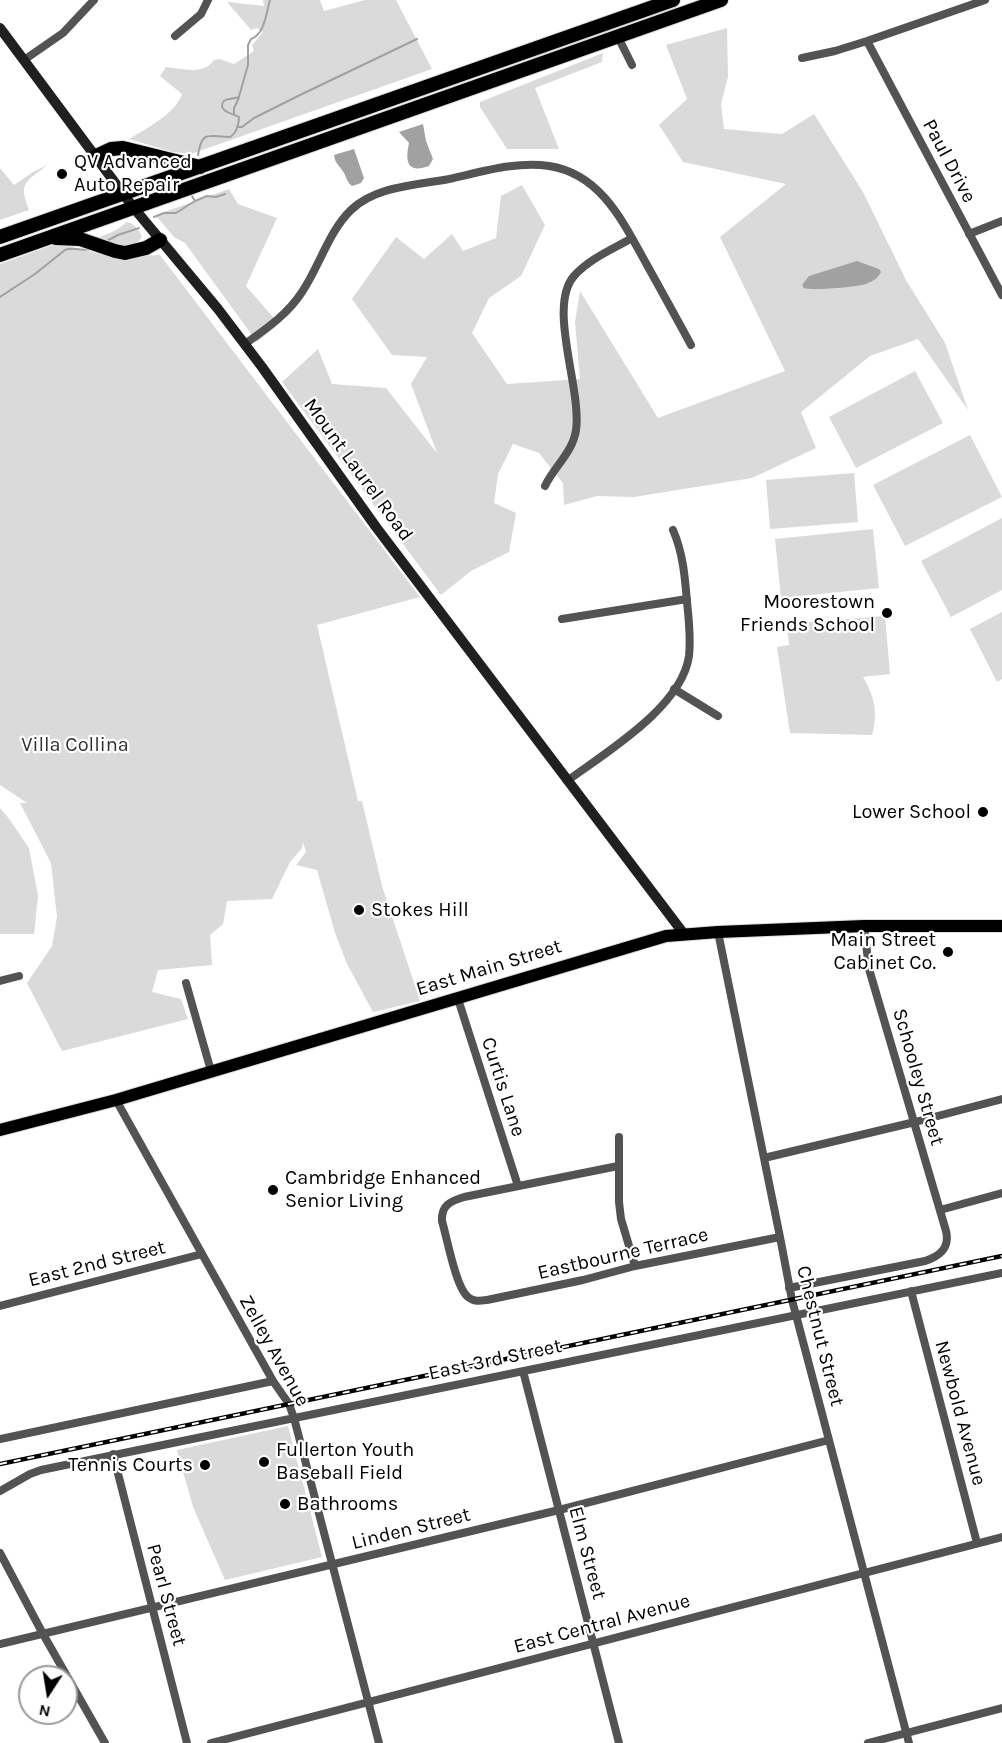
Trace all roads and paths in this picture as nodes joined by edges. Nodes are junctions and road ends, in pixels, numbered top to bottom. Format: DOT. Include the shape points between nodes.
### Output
graph roads {
  1 [pos="94,0"];
  2 [pos="208,0"];
  3 [pos="674,0"];
  4 [pos="721,0"];
  5 [pos="985,0"];
  6 [pos="0,28"];
  7 [pos="175,36"];
  8 [pos="618,37"];
  9 [pos="867,41"];
  10 [pos="802,58"];
  11 [pos="24,60"];
  12 [pos="632,65"];
  13 [pos="96,156"];
  14 [pos="200,167"];
  15 [pos="124,195"];
  16 [pos="133,207"];
  17 [pos="1002,221"];
  18 [pos="969,234"];
  19 [pos="0,237"];
  20 [pos="47,238"];
  21 [pos="632,238"];
  22 [pos="160,240"];
  23 [pos="0,255"];
  24 [pos="1002,295"];
  25 [pos="245,344"];
  26 [pos="692,345"];
  27 [pos="545,486"];
  28 [pos="673,531"];
  29 [pos="687,599"];
  30 [pos="562,619"];
  31 [pos="674,689"];
  32 [pos="718,716"];
  33 [pos="567,781"];
  34 [pos="864,926"];
  35 [pos="1002,926"];
  36 [pos="718,932"];
  37 [pos="684,934"];
  38 [pos="19,976"];
  39 [pos="0,981"];
  40 [pos="186,983"];
  41 [pos="458,999"];
  42 [pos="211,1071"];
  43 [pos="1002,1099"];
  44 [pos="116,1100"];
  45 [pos="915,1122"];
  46 [pos="0,1130"];
  47 [pos="619,1137"];
  48 [pos="764,1158"];
  49 [pos="618,1166"];
  50 [pos="518,1186"];
  51 [pos="1002,1194"];
  52 [pos="940,1210"];
  53 [pos="780,1237"];
  54 [pos="202,1254"];
  55 [pos="635,1266"];
  56 [pos="1002,1273"];
  57 [pos="789,1288"];
  58 [pos="911,1291"];
  59 [pos="0,1306"];
  60 [pos="796,1315"];
  61 [pos="523,1371"];
  62 [pos="273,1381"];
  63 [pos="294,1418"];
  64 [pos="0,1439"];
  65 [pos="829,1440"];
  66 [pos="113,1454"];
  67 [pos="0,1491"];
  68 [pos="559,1510"];
  69 [pos="1002,1537"];
  70 [pos="977,1544"];
  71 [pos="0,1553"];
  72 [pos="332,1565"];
  73 [pos="864,1573"];
  74 [pos="151,1608"];
  75 [pos="43,1634"];
  76 [pos="594,1643"];
  77 [pos="0,1644"];
  78 [pos="369,1702"];
  79 [pos="1002,1708"];
  80 [pos="906,1733"];
  81 [pos="105,1743"];
  82 [pos="187,1743"];
  83 [pos="211,1743"];
  84 [pos="379,1743"];
  85 [pos="619,1743"];
  86 [pos="868,1743"];
  87 [pos="909,1743"];
  1 -- 11 [label="street" via="63,33"];
  2 -- 7 [label="street" via="201,14"];
  3 -- 14 [label="highway"];
  4 -- 8 [label="highway"];
  5 -- 9 [label="street"];
  6 -- 11 [label="main road, Mount Laurel Road"];
  8 -- 12 [label="street"];
  8 -- 16 [label="highway"];
  9 -- 10 [label="street"];
  9 -- 18 [label="street, Paul Drive"];
  11 -- 13 [label="main road, Mount Laurel Road"];
  13 -- 14 [label="highway" via="123,148"];
  13 -- 15 [label="main road, Mount Laurel Road"];
  14 -- 15 [label="highway"];
  15 -- 16 [label="main road, Mount Laurel Road"];
  15 -- 19 [label="highway"];
  16 -- 20 [label="highway"];
  16 -- 22 [label="main road, Mount Laurel Road"];
  17 -- 18 [label="street"];
  18 -- 24 [label="street, Paul Drive"];
  20 -- 22 [label="highway" via="80,239 125,253"];
  20 -- 23 [label="highway"];
  21 -- 25 [label="street" via="610,201 592,184 571,172 548,166 485,171 379,193 357,204 341,222 294,304"];
  21 -- 26 [label="street"];
  21 -- 27 [label="street" via="579,271 566,290 565,331 576,396 576,432"];
  22 -- 25 [label="main road, Mount Laurel Road"];
  25 -- 33 [label="main road, Mount Laurel Road" via="376,527"];
  28 -- 29 [label="street" via="680,549"];
  29 -- 30 [label="street"];
  29 -- 31 [label="street" via="689,658"];
  31 -- 32 [label="street"];
  31 -- 33 [label="street" via="651,717"];
  33 -- 37 [label="main road, Mount Laurel Road"];
  34 -- 35 [label="main road, East Main Street"];
  34 -- 36 [label="main road, East Main Street"];
  34 -- 45 [label="street, Schooley Street" via="869,969"];
  36 -- 37 [label="main road, East Main Street"];
  36 -- 48 [label="street, Chestnut Street"];
  37 -- 41 [label="main road, East Main Street" via="666,936"];
  38 -- 39 [label="street"];
  40 -- 42 [label="street"];
  41 -- 42 [label="main road, East Main Street"];
  41 -- 50 [label="street, Curtis Lane"];
  42 -- 44 [label="main road, East Main Street"];
  43 -- 45 [label="street"];
  44 -- 46 [label="main road, East Main Street"];
  44 -- 54 [label="street, Zelley Avenue"];
  45 -- 48 [label="street"];
  45 -- 52 [label="street, Schooley Street"];
  47 -- 49 [label="street"];
  48 -- 53 [label="street, Chestnut Street"];
  49 -- 50 [label="street"];
  49 -- 55 [label="street" via="621,1219"];
  50 -- 55 [label="street, Eastbourne Terrace" via="458,1199 442,1211 459,1283 472,1300 497,1298"];
  51 -- 52 [label="street"];
  52 -- 57 [label="street, Schooley Street" via="948,1237 945,1249 935,1258"];
  53 -- 55 [label="street, Eastbourne Terrace"];
  53 -- 57 [label="street, Chestnut Street"];
  54 -- 59 [label="street, East 2nd Street"];
  54 -- 62 [label="street, Zelley Avenue"];
  56 -- 58 [label="street, East 3rd Street"];
  57 -- 60 [label="street, Chestnut Street"];
  58 -- 60 [label="street, East 3rd Street"];
  58 -- 70 [label="street, Newbold Avenue"];
  60 -- 61 [label="street, East 3rd Street"];
  60 -- 65 [label="street, Chestnut Street"];
  61 -- 63 [label="street, East 3rd Street"];
  61 -- 68 [label="street, Elm Street"];
  62 -- 63 [label="street, Zelley Avenue"];
  62 -- 64 [label="street"];
  63 -- 66 [label="street, East 3rd Street"];
  63 -- 72 [label="street, Zelley Avenue"];
  65 -- 68 [label="street, Linden Street"];
  65 -- 73 [label="street, Chestnut Street"];
  66 -- 67 [label="street, East 3rd Street" via="41,1470"];
  66 -- 74 [label="street, Pearl Street"];
  68 -- 72 [label="street, Linden Street"];
  68 -- 76 [label="street, Elm Street"];
  69 -- 70 [label="street, East Central Avenue"];
  70 -- 73 [label="street, East Central Avenue"];
  71 -- 75 [label="street"];
  72 -- 74 [label="street, Linden Street"];
  72 -- 78 [label="street, Zelley Avenue"];
  73 -- 76 [label="street, East Central Avenue"];
  73 -- 80 [label="street, Chestnut Street"];
  74 -- 75 [label="street, Linden Street"];
  74 -- 82 [label="street, Pearl Street"];
  75 -- 77 [label="street, Linden Street"];
  75 -- 81 [label="street"];
  76 -- 78 [label="street, East Central Avenue"];
  76 -- 85 [label="street, Elm Street"];
  78 -- 83 [label="street, East Central Avenue"];
  78 -- 84 [label="street, Zelley Avenue"];
  79 -- 80 [label="street"];
  80 -- 86 [label="street"];
  80 -- 87 [label="street, Chestnut Street"];
}
